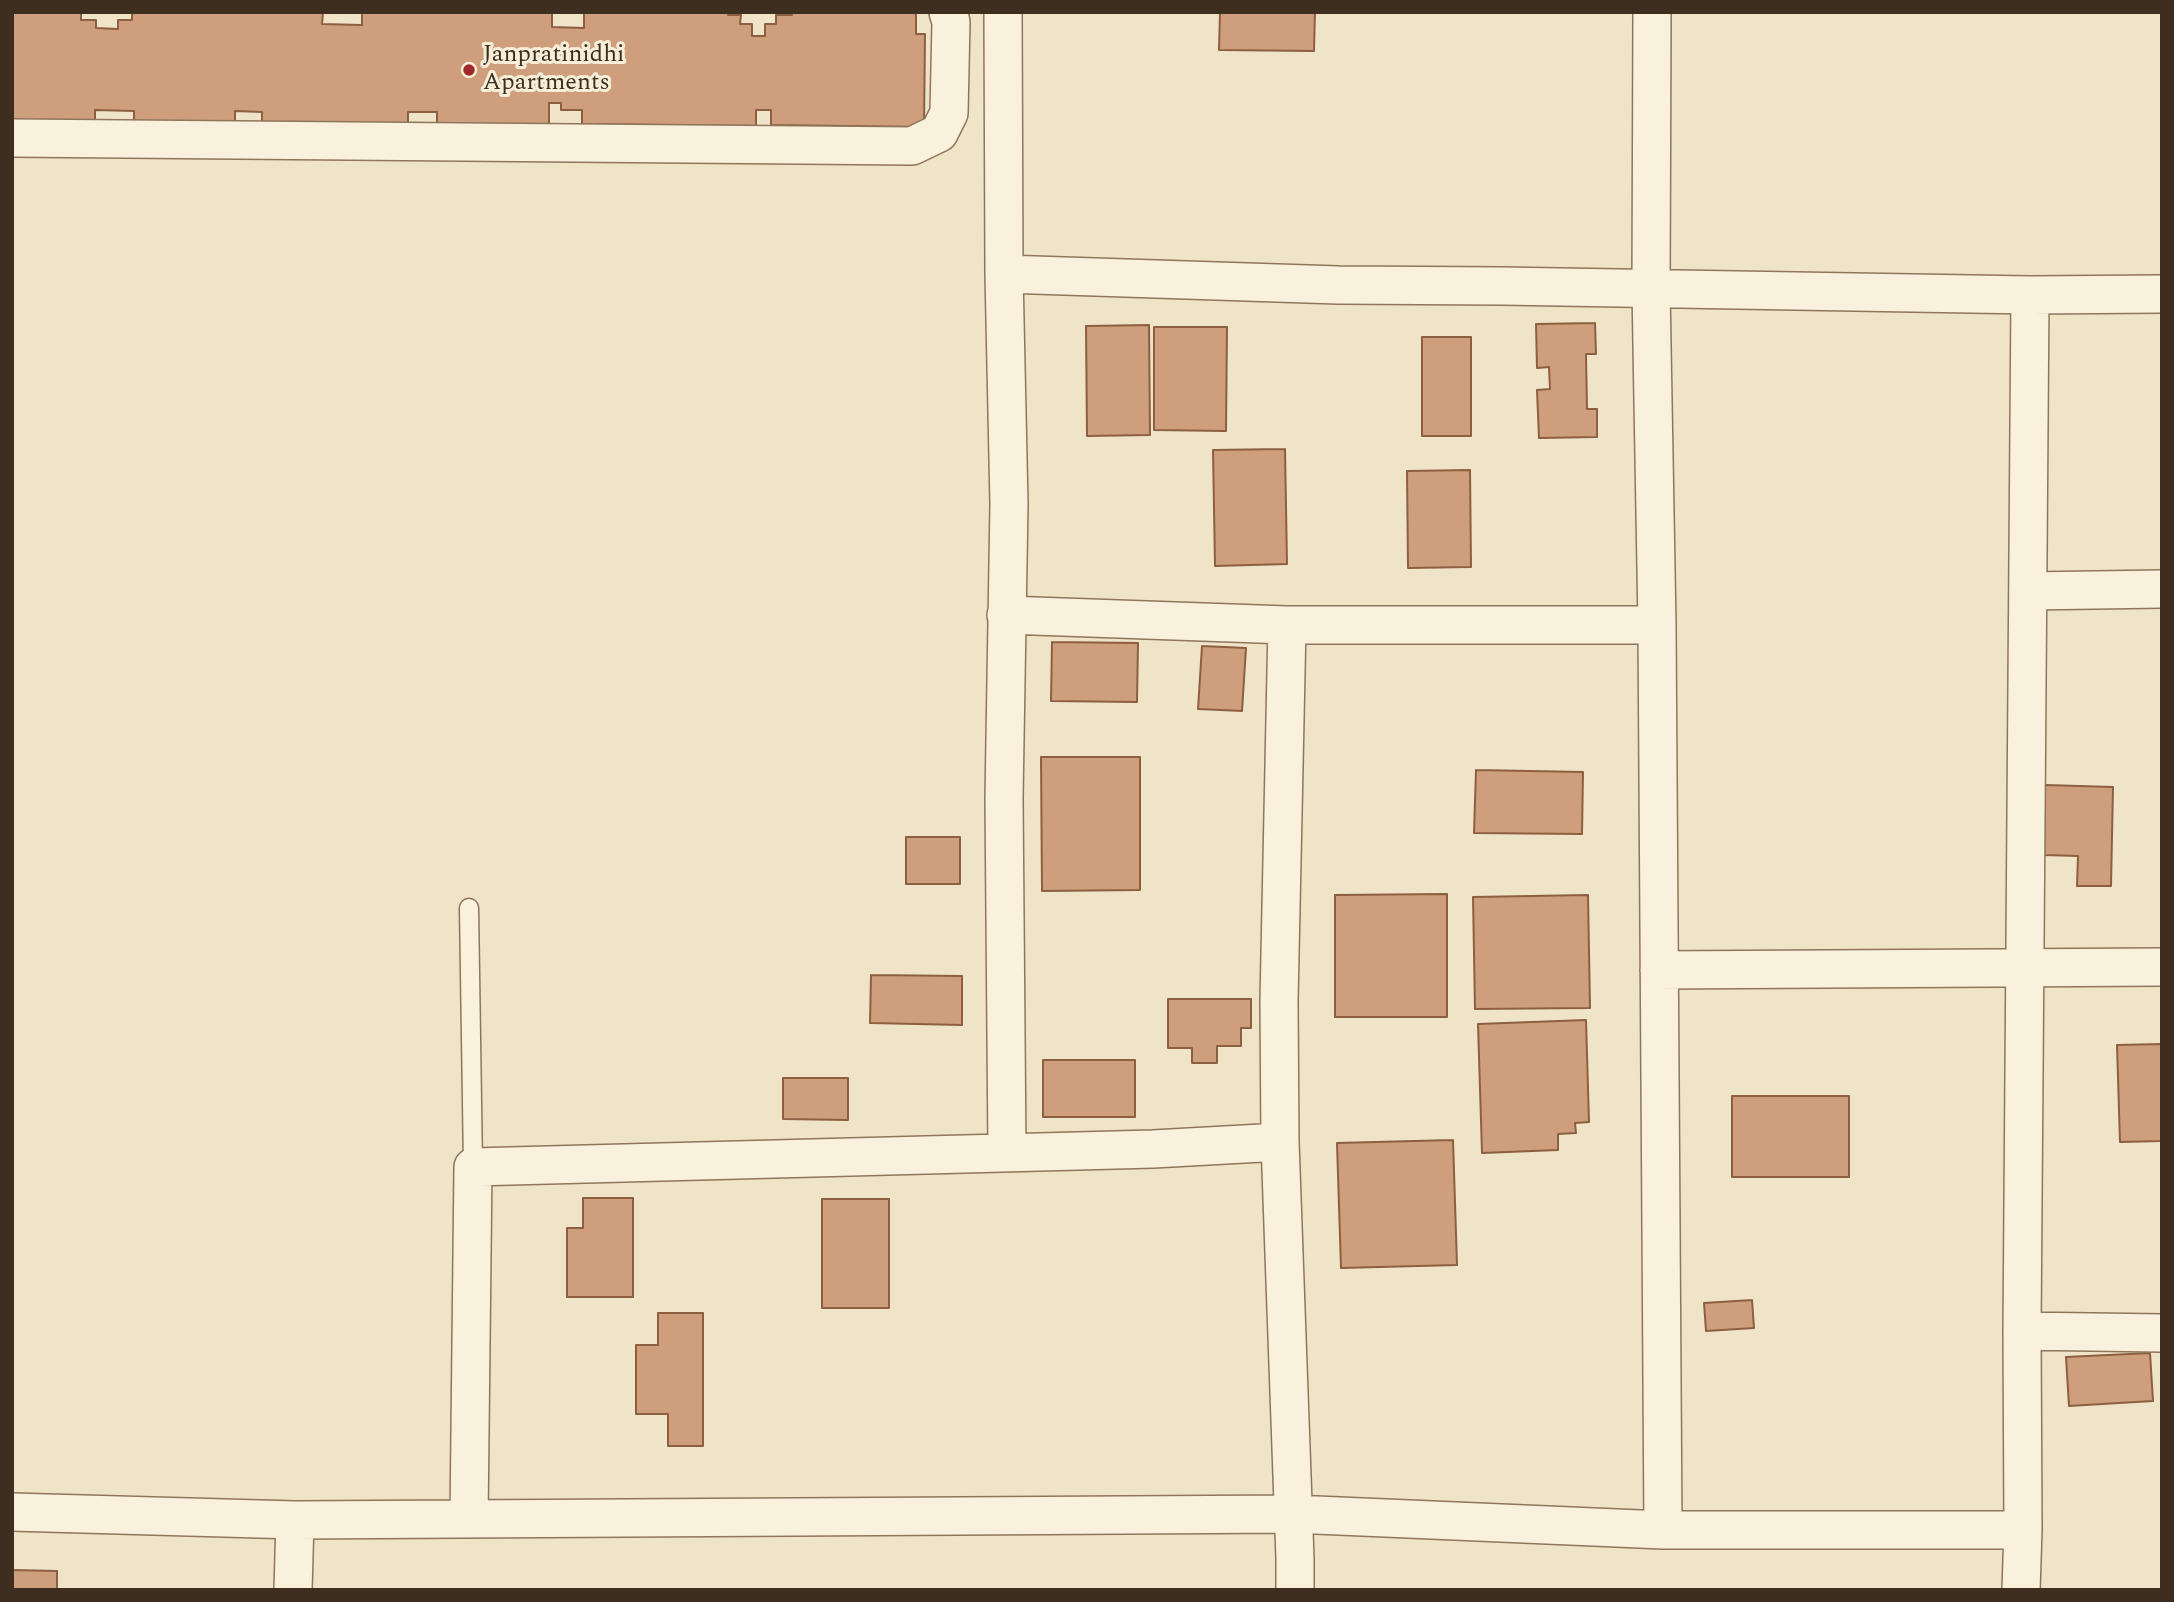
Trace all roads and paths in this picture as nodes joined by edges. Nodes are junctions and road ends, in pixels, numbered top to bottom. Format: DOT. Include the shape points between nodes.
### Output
graph roads {
  1 [pos="947,12"];
  2 [pos="1003,12"];
  3 [pos="1653,12"];
  4 [pos="12,138"];
  5 [pos="1004,274"];
  6 [pos="1651,289"];
  7 [pos="2162,294"];
  8 [pos="2030,295"];
  9 [pos="2162,589"];
  10 [pos="2028,591"];
  11 [pos="1006,615"];
  12 [pos="1287,625"];
  13 [pos="1657,625"];
  14 [pos="470,908"];
  15 [pos="2162,967"];
  16 [pos="2025,968"];
  17 [pos="1659,970"];
  18 [pos="1280,1142"];
  19 [pos="1007,1153"];
  20 [pos="472,1167"];
  21 [pos="2022,1331"];
  22 [pos="2162,1333"];
  23 [pos="12,1512"];
  24 [pos="1293,1514"];
  25 [pos="470,1519"];
  26 [pos="295,1520"];
  27 [pos="1663,1530"];
  28 [pos="2023,1530"];
  29 [pos="293,1590"];
  30 [pos="1294,1590"];
  31 [pos="2021,1590"];
  1 -- 4 [label="street" via="951,22 949,113 939,133 912,146"];
  2 -- 5 [label="street"];
  3 -- 6 [label="street"];
  5 -- 6 [label="street"];
  5 -- 11 [label="street" via="1009,504"];
  6 -- 8 [label="street"];
  6 -- 13 [label="street"];
  7 -- 8 [label="street"];
  8 -- 10 [label="street"];
  9 -- 10 [label="street"];
  10 -- 16 [label="street"];
  11 -- 12 [label="street"];
  11 -- 19 [label="street"];
  12 -- 13 [label="street"];
  12 -- 18 [label="street"];
  13 -- 17 [label="street"];
  14 -- 20 [label="lane"];
  15 -- 16 [label="street"];
  16 -- 17 [label="street"];
  16 -- 21 [label="street"];
  17 -- 27 [label="street"];
  18 -- 19 [label="street"];
  18 -- 24 [label="street"];
  19 -- 20 [label="street"];
  20 -- 25 [label="street"];
  21 -- 22 [label="street"];
  21 -- 28 [label="street"];
  23 -- 26 [label="street"];
  24 -- 25 [label="street"];
  24 -- 27 [label="street"];
  24 -- 30 [label="street"];
  25 -- 26 [label="street"];
  26 -- 29 [label="street"];
  27 -- 28 [label="street"];
  28 -- 31 [label="street"];
}
